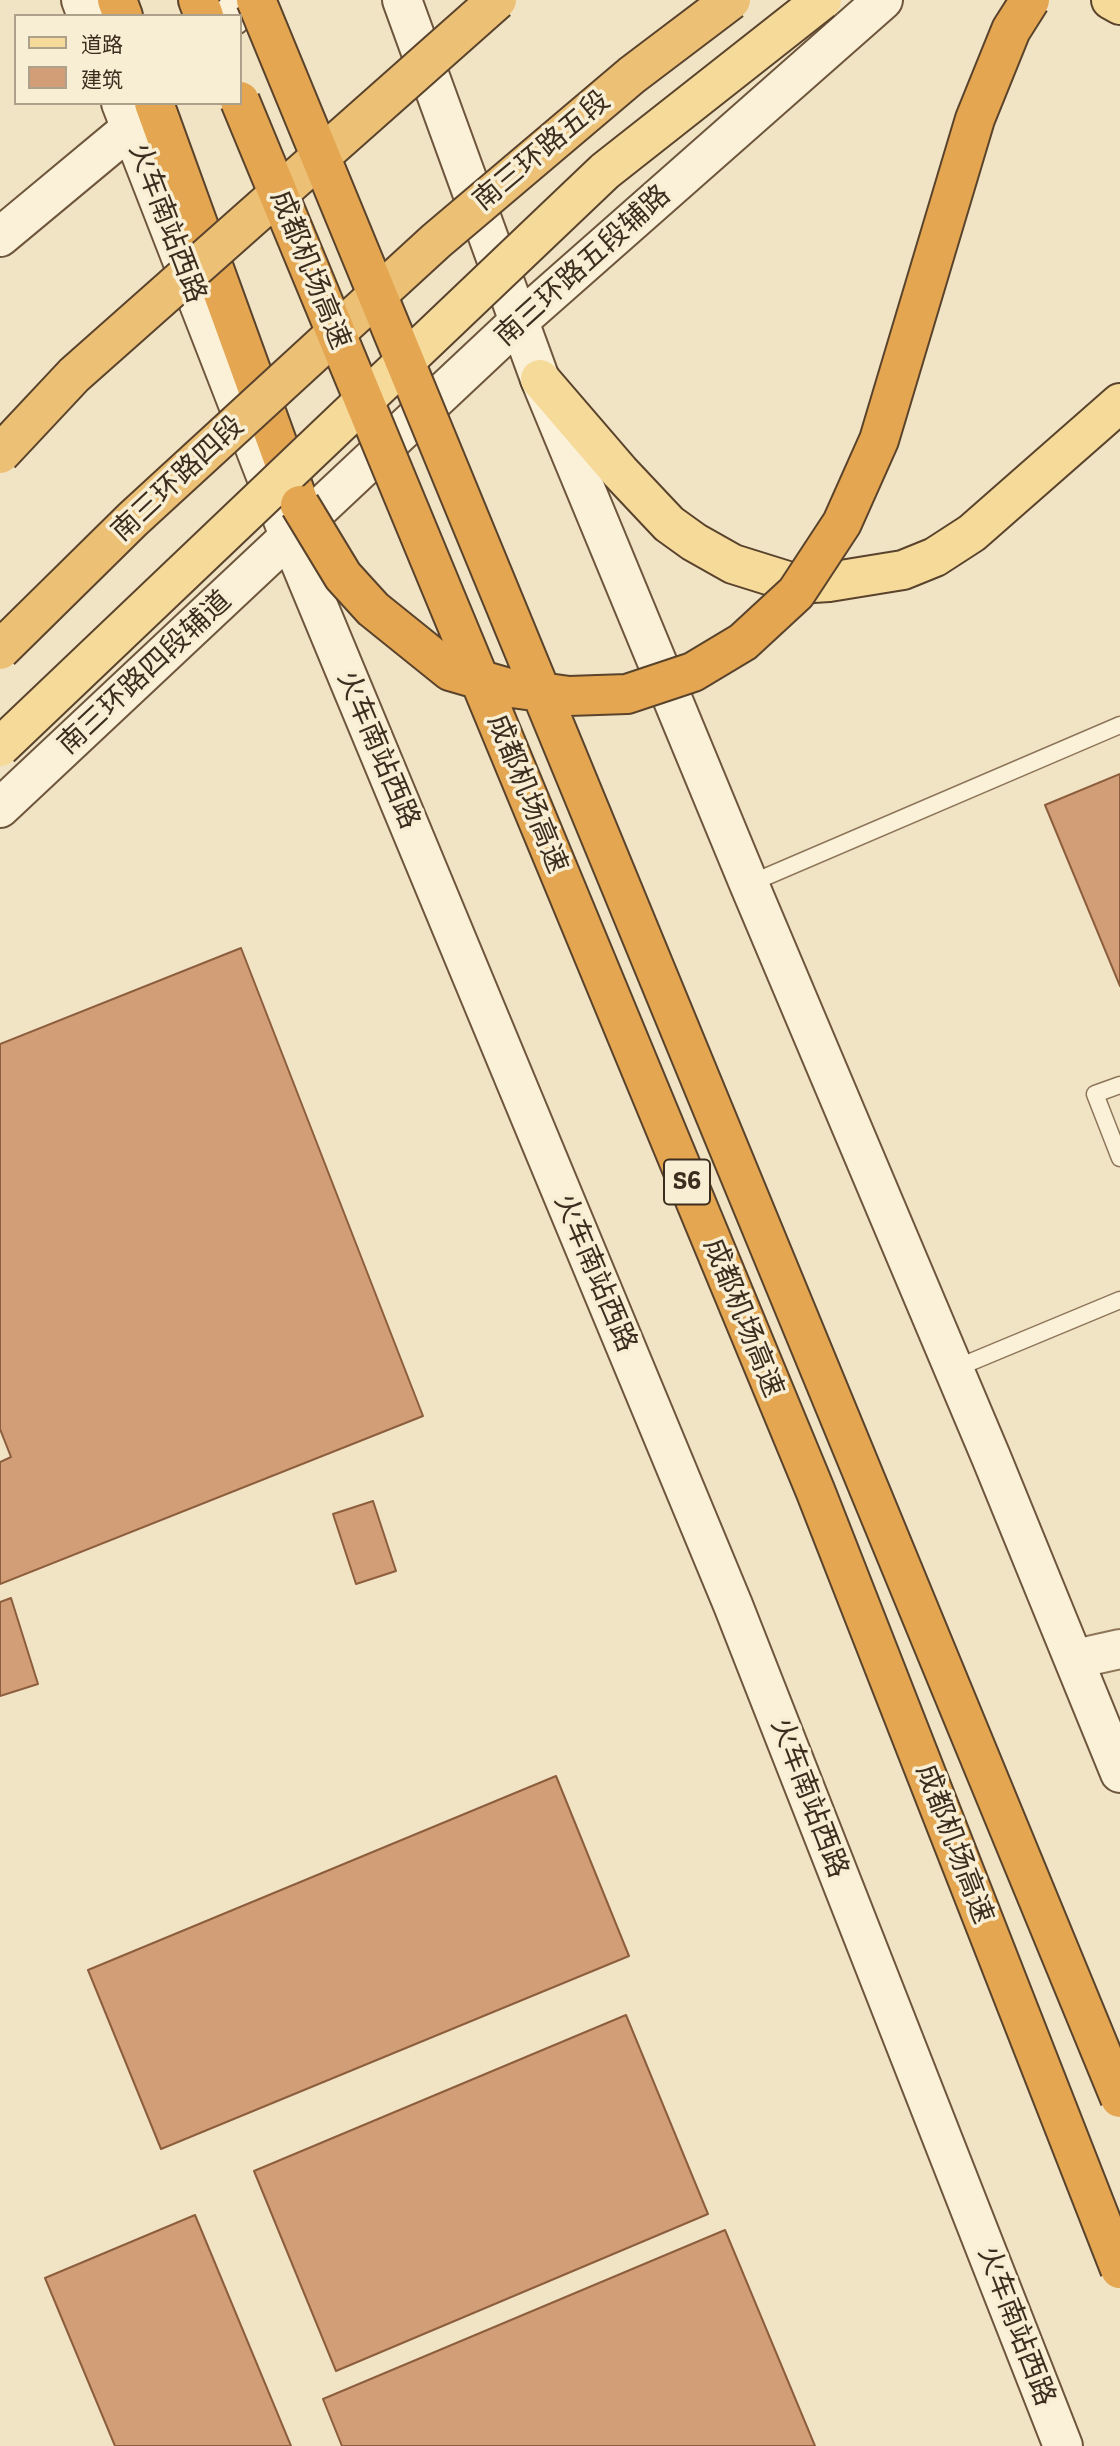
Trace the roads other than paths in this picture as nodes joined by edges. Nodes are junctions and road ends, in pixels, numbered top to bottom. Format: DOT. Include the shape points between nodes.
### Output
graph roads {
  1 [pos="246,0"];
  2 [pos="256,0"];
  3 [pos="402,0"];
  4 [pos="497,0"];
  5 [pos="731,0"];
  6 [pos="822,0"];
  7 [pos="883,0"];
  8 [pos="1030,0"];
  9 [pos="1111,0"];
  10 [pos="1120,5"];
  11 [pos="234,14"];
  12 [pos="242,105"];
  13 [pos="140,110"];
  14 [pos="0,237"];
  15 [pos="360,311"];
  16 [pos="519,321"];
  17 [pos="540,379"];
  18 [pos="1120,402"];
  19 [pos="0,454"];
  20 [pos="290,538"];
  21 [pos="0,650"];
  22 [pos="1120,725"];
  23 [pos="0,747"];
  24 [pos="0,808"];
  25 [pos="749,884"];
  26 [pos="1120,1085"];
  27 [pos="1120,1158"];
  28 [pos="1120,1300"];
  29 [pos="954,1369"];
  30 [pos="1120,1649"];
  31 [pos="1075,1659"];
  32 [pos="1120,1773"];
  33 [pos="1120,2098"];
  34 [pos="1120,2269"];
  35 [pos="1063,2446"];
  1 -- 11 [label="main road"];
  2 -- 33 [label="highway, 成都机场高速 / S6, bridge"];
  3 -- 16 [label="main road"];
  4 -- 19 [label="highway, bridge" via="74,375"];
  5 -- 15 [label="highway, 南三环路五段, bridge" via="632,75"];
  6 -- 23 [label="main road, bridge" via="605,171"];
  7 -- 16 [label="main road, 南三环路五段辅路"];
  8 -- 13 [label="highway, bridge" via="1011,30 975,119 879,440 842,523 796,593 743,642 694,671 627,694 569,696 505,687 450,671 373,609 343,576 300,505"];
  9 -- 10 [label="main road"];
  12 -- 34 [label="highway, 成都机场高速 / S6, bridge" via="815,1490"];
  13 -- 14 [label="main road"];
  13 -- 20 [label="main road, 火车南站西路"];
  15 -- 21 [label="highway, 南三环路四段, bridge" via="133,519"];
  16 -- 17 [label="main road"];
  16 -- 20 [label="main road, 南三环路五段辅路"];
  17 -- 18 [label="main road" via="669,524 733,564 797,584 903,570 934,556 972,533"];
  17 -- 25 [label="main road"];
  20 -- 24 [label="main road, 南三环路四段辅道"];
  20 -- 35 [label="main road, 火车南站西路" via="733,1605"];
  22 -- 25 [label="lane"];
  25 -- 29 [label="main road"];
  26 -- 27 [label="lane" via="1095,1094"];
  28 -- 29 [label="lane"];
  29 -- 31 [label="main road"];
  30 -- 31 [label="main road"];
  31 -- 32 [label="main road"];
}
